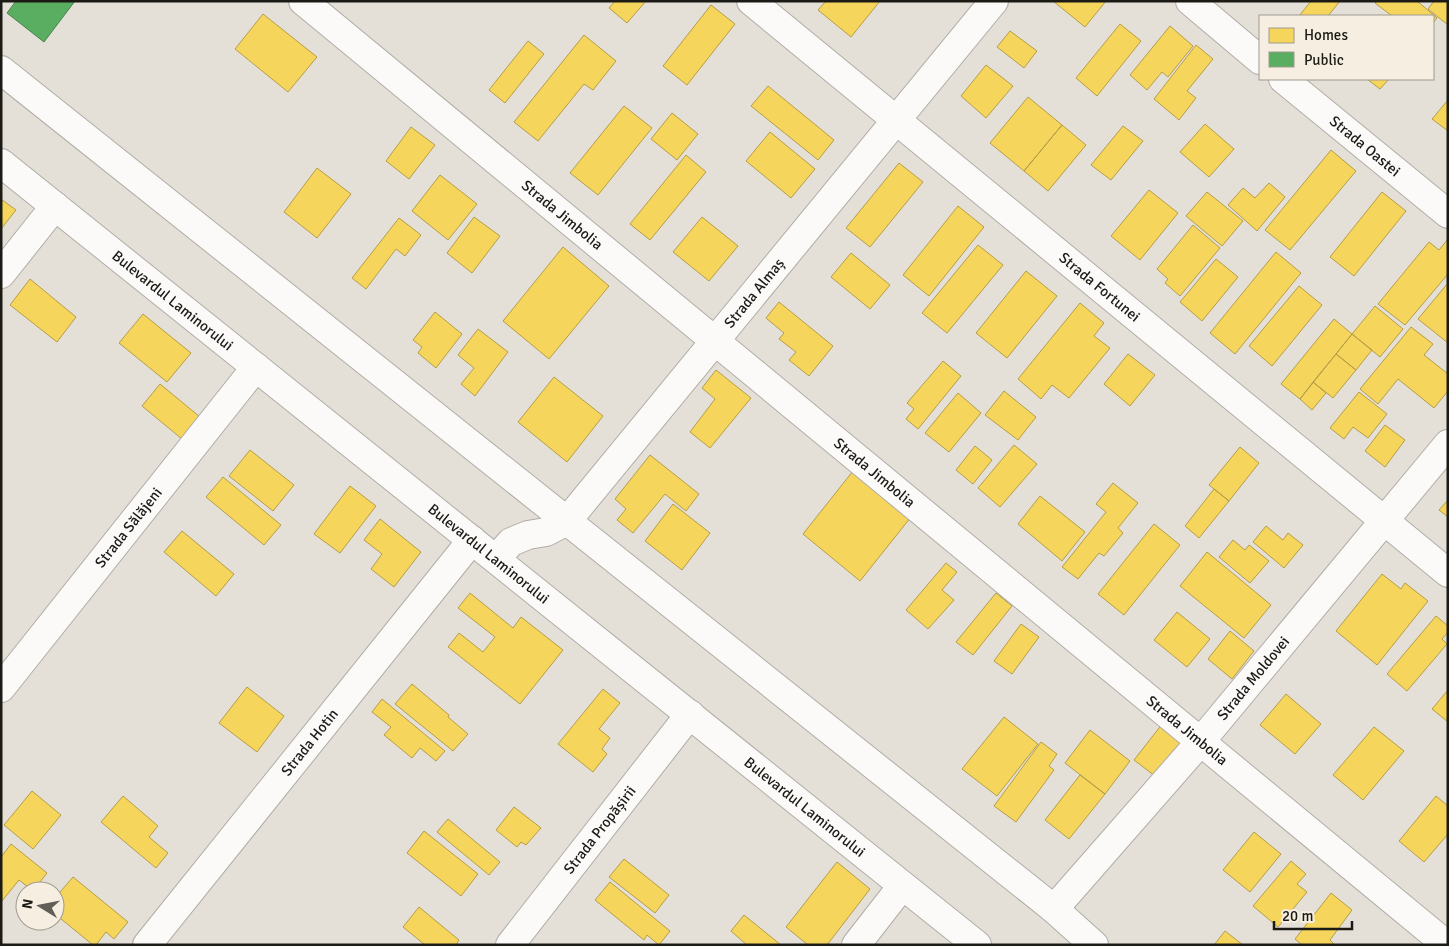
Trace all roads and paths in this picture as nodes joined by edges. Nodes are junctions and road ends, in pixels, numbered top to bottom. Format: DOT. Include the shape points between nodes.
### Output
graph roads {
  1 [pos="303,1"];
  2 [pos="751,1"];
  3 [pos="994,1"];
  4 [pos="1190,1"];
  5 [pos="1259,59"];
  6 [pos="1,70"];
  7 [pos="1285,80"];
  8 [pos="896,120"];
  9 [pos="1,163"];
  10 [pos="56,206"];
  11 [pos="1448,214"];
  12 [pos="1,274"];
  13 [pos="714,341"];
  14 [pos="256,367"];
  15 [pos="1448,444"];
  16 [pos="567,521"];
  17 [pos="1384,521"];
  18 [pos="472,540"];
  19 [pos="496,558"];
  20 [pos="1448,573"];
  21 [pos="1,688"];
  22 [pos="690,714"];
  23 [pos="1201,741"];
  24 [pos="902,886"];
  25 [pos="1054,909"];
  26 [pos="147,945"];
  27 [pos="510,945"];
  28 [pos="856,945"];
  29 [pos="977,945"];
  30 [pos="1094,945"];
  31 [pos="1447,945"];
  1 -- 13 [label="street, Strada Jimbolia"];
  2 -- 8 [label="street, Strada Fortunei"];
  3 -- 8 [label="street, Strada Almaș"];
  4 -- 5 [label="street"];
  6 -- 16 [label="street"];
  7 -- 11 [label="street, Strada Oastei"];
  8 -- 13 [label="street, Strada Almaș"];
  8 -- 17 [label="street, Strada Fortunei"];
  9 -- 10 [label="street, Bulevardul Laminorului"];
  10 -- 12 [label="street"];
  10 -- 14 [label="street, Bulevardul Laminorului"];
  13 -- 16 [label="street, Strada Almaș"];
  13 -- 23 [label="street, Strada Jimbolia"];
  14 -- 18 [label="street, Bulevardul Laminorului"];
  14 -- 21 [label="street, Strada Sălăjeni"];
  15 -- 17 [label="street, Strada Moldovei"];
  16 -- 19 [label="street, Strada Almaș" via="546,532 511,542"];
  16 -- 25 [label="street"];
  17 -- 20 [label="street, Strada Fortunei"];
  17 -- 23 [label="street, Strada Moldovei"];
  18 -- 19 [label="street, Bulevardul Laminorului"];
  18 -- 26 [label="street, Strada Hotin"];
  19 -- 22 [label="street, Bulevardul Laminorului"];
  22 -- 24 [label="street, Bulevardul Laminorului"];
  22 -- 27 [label="street, Strada Propășirii"];
  23 -- 25 [label="street, Strada Moldovei"];
  23 -- 31 [label="street, Strada Jimbolia"];
  24 -- 28 [label="street"];
  24 -- 29 [label="street, Bulevardul Laminorului"];
  25 -- 30 [label="street"];
}
